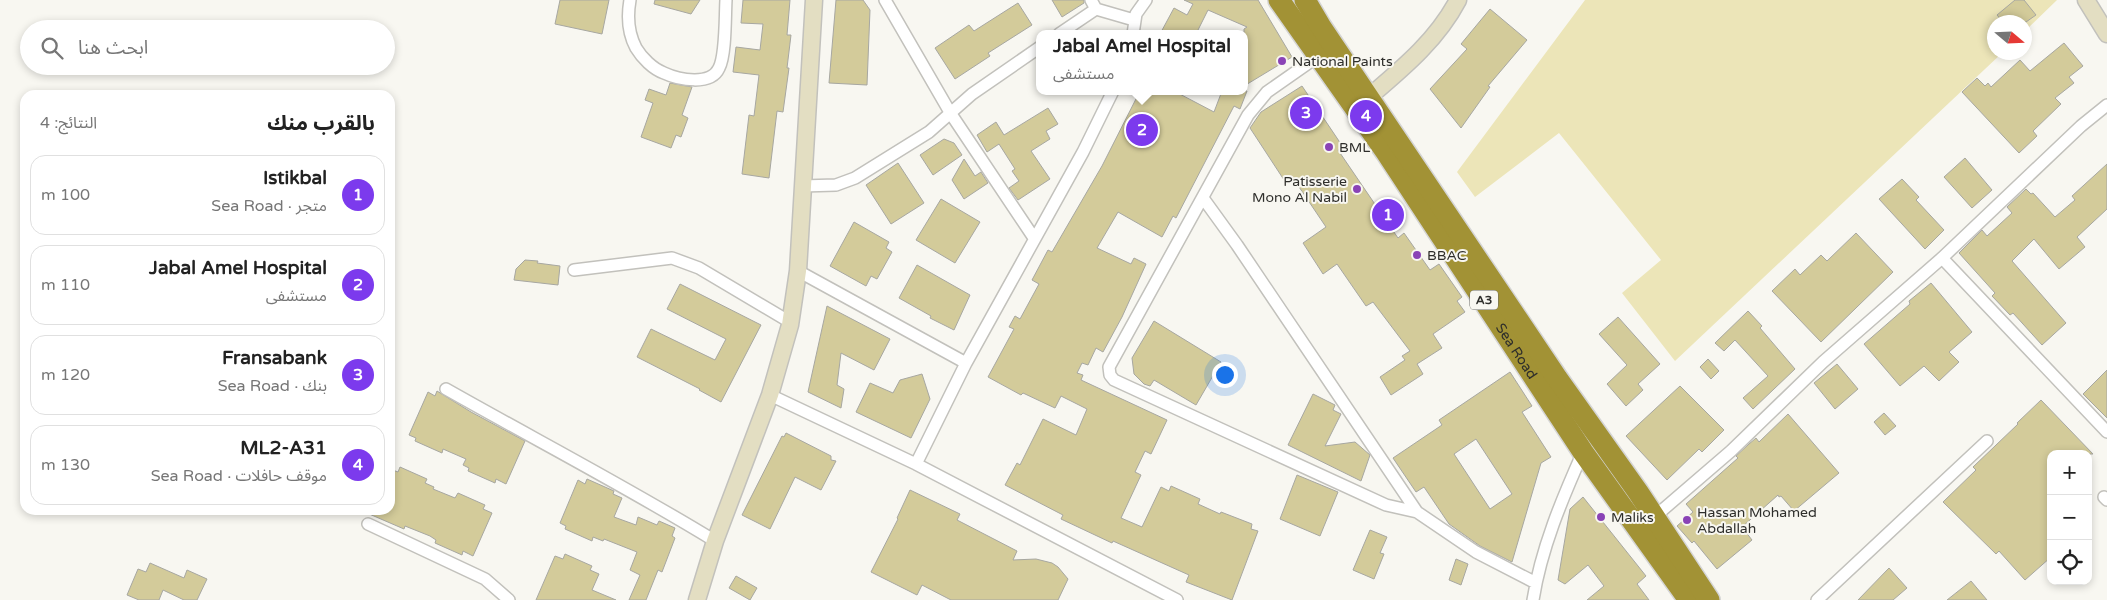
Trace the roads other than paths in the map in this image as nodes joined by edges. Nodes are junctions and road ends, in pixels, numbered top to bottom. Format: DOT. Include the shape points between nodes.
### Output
graph roads {
  1 [pos="630,0"];
  2 [pos="726,0"];
  3 [pos="814,0"];
  4 [pos="885,0"];
  5 [pos="1146,0"];
  6 [pos="1279,0"];
  7 [pos="1305,0"];
  8 [pos="1458,0"];
  9 [pos="2087,1"];
  10 [pos="1094,4"];
  11 [pos="1134,20"];
  12 [pos="1064,30"];
  13 [pos="1133,30"];
  14 [pos="2107,34"];
  15 [pos="1036,50"];
  16 [pos="1317,57"];
  17 [pos="1111,95"];
  18 [pos="1369,97"];
  19 [pos="2107,105"];
  20 [pos="951,114"];
  21 [pos="802,186"];
  22 [pos="1202,198"];
  23 [pos="1034,238"];
  24 [pos="1942,258"];
  25 [pos="574,270"];
  26 [pos="798,271"];
  27 [pos="790,322"];
  28 [pos="966,363"];
  29 [pos="446,389"];
  30 [pos="770,395"];
  31 [pos="2107,432"];
  32 [pos="1987,441"];
  33 [pos="1583,452"];
  34 [pos="916,464"];
  35 [pos="1417,512"];
  36 [pos="1647,522"];
  37 [pos="368,524"];
  38 [pos="715,541"];
  39 [pos="1536,583"];
  40 [pos="509,600"];
  41 [pos="698,600"];
  42 [pos="1177,600"];
  43 [pos="1533,600"];
  44 [pos="1690,600"];
  45 [pos="1709,600"];
  46 [pos="1817,600"];
  1 -- 2 [label="street" via="628,24 631,38 646,60 664,73 705,80 712,78 721,62"];
  3 -- 21 [label="main road"];
  4 -- 20 [label="street"];
  5 -- 11 [label="street"];
  6 -- 16 [label="highway, Sea Road / A3"];
  7 -- 18 [label="highway, Sea Road / A3"];
  8 -- 18 [label="main road" via="1425,47"];
  9 -- 14 [label="main road"];
  10 -- 11 [label="street"];
  10 -- 12 [label="street"];
  11 -- 13 [label="street"];
  15 -- 20 [label="street" via="972,94"];
  16 -- 22 [label="street" via="1257,102"];
  16 -- 33 [label="highway, Sea Road / A3" via="1386,152"];
  17 -- 23 [label="street"];
  18 -- 36 [label="highway, Sea Road / A3" via="1562,386"];
  19 -- 24 [label="street" via="2080,126"];
  20 -- 21 [label="street" via="855,178 836,185"];
  20 -- 23 [label="street"];
  21 -- 26 [label="main road"];
  22 -- 35 [label="street" via="1237,244"];
  22 -- 35 [label="street" via="1110,366 1110,376 1386,505"];
  23 -- 28 [label="street"];
  24 -- 31 [label="street"];
  24 -- 36 [label="street" via="1823,362 1731,451"];
  25 -- 27 [label="street" via="672,258 699,268"];
  26 -- 27 [label="main road"];
  26 -- 28 [label="street"];
  27 -- 30 [label="main road"];
  28 -- 34 [label="street"];
  29 -- 38 [label="street" via="650,501"];
  30 -- 34 [label="street"];
  30 -- 38 [label="main road"];
  32 -- 46 [label="street"];
  33 -- 36 [label="highway, Sea Road / A3"];
  33 -- 39 [label="street" via="1554,525"];
  34 -- 42 [label="street"];
  35 -- 39 [label="street" via="1476,552"];
  36 -- 44 [label="highway, Sea Road / A3"];
  36 -- 45 [label="highway, Sea Road / A3"];
  37 -- 40 [label="street" via="485,578"];
  38 -- 41 [label="main road"];
  39 -- 43 [label="street"];
}
